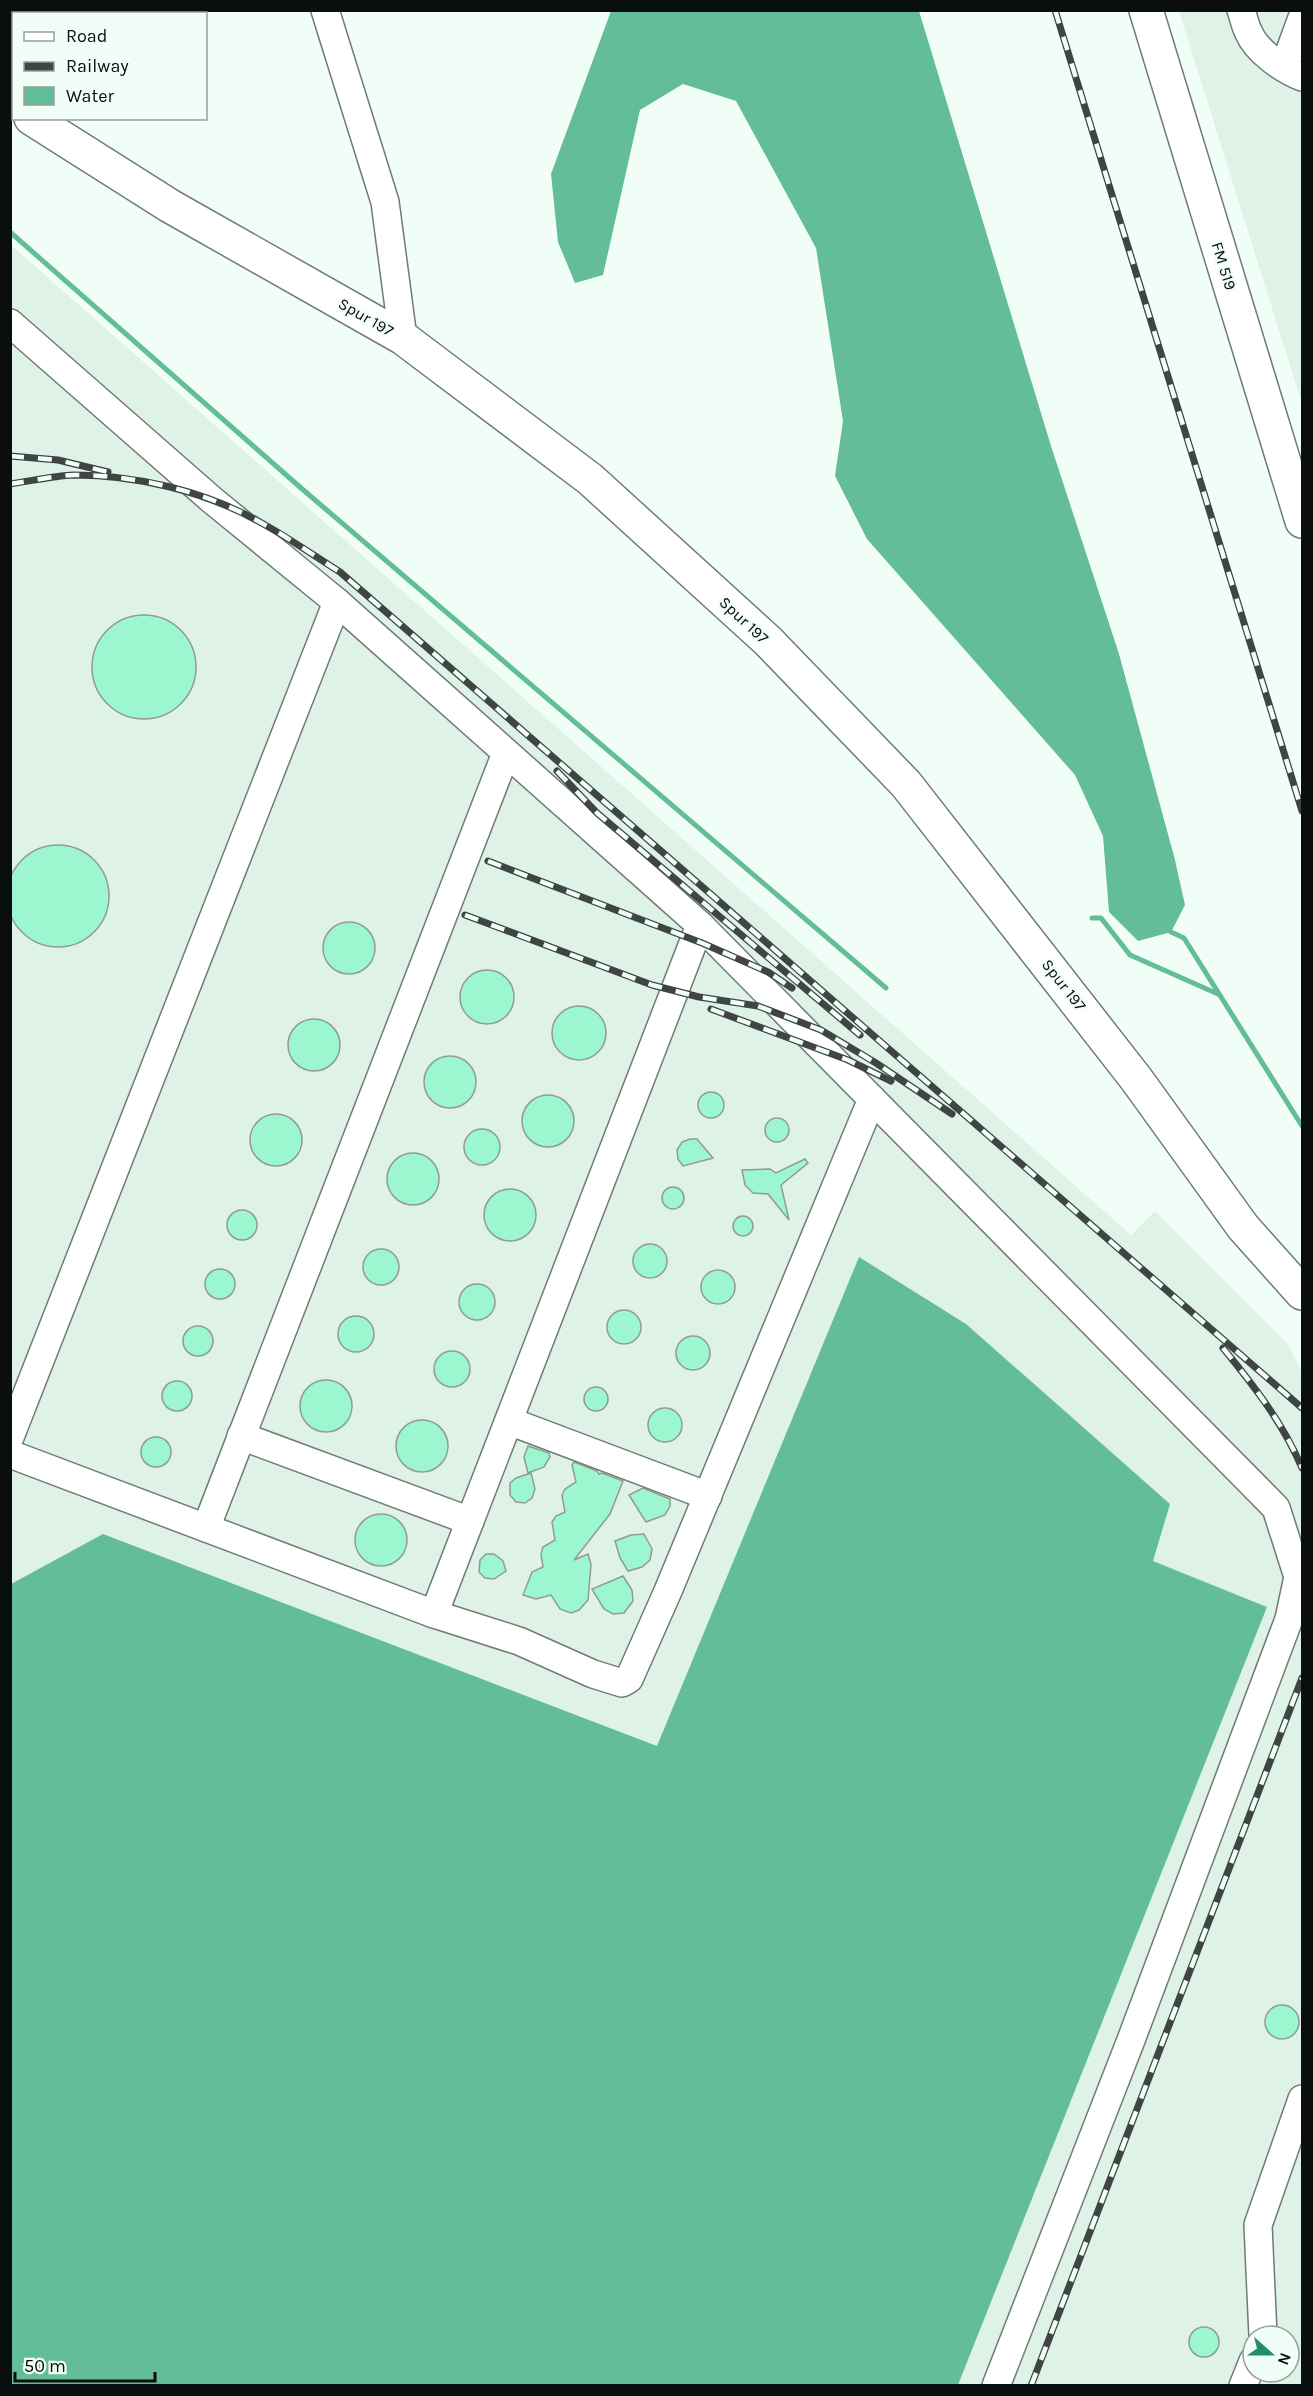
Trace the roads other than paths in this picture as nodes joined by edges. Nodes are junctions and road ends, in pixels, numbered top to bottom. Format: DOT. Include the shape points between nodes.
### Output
graph roads {
  1 [pos="325,10"];
  2 [pos="1146,10"];
  3 [pos="1241,10"];
  4 [pos="1302,18"];
  5 [pos="1293,72"];
  6 [pos="34,120"];
  7 [pos="10,324"];
  8 [pos="403,338"];
  9 [pos="1302,521"];
  10 [pos="337,602"];
  11 [pos="506,753"];
  12 [pos="700,925"];
  13 [pos="872,1099"];
  14 [pos="1302,1293"];
  15 [pos="509,1420"];
  16 [pos="241,1436"];
  17 [pos="10,1437"];
  18 [pos="10,1454"];
  19 [pos="708,1496"];
  20 [pos="470,1521"];
  21 [pos="206,1528"];
  22 [pos="1300,1579"];
  23 [pos="434,1614"];
  24 [pos="1302,2099"];
  25 [pos="1262,2324"];
  26 [pos="996,2385"];
  1 -- 8 [label="street" via="385,202"];
  2 -- 9 [label="main road, FM 519 / FM 519"];
  3 -- 5 [label="street" via="1249,34 1261,50"];
  4 -- 5 [label="street"];
  6 -- 8 [label="main road, Spur 197" via="170,206"];
  7 -- 10 [label="street" via="212,500"];
  8 -- 14 [label="main road, Spur 197" via="590,479 768,641 906,784 1137,1080 1243,1227"];
  10 -- 11 [label="street"];
  10 -- 17 [label="street"];
  11 -- 12 [label="street"];
  11 -- 16 [label="street"];
  12 -- 13 [label="street"];
  12 -- 15 [label="street"];
  13 -- 19 [label="street"];
  13 -- 22 [label="street" via="1276,1508"];
  15 -- 19 [label="street"];
  15 -- 20 [label="street"];
  16 -- 20 [label="street"];
  16 -- 21 [label="street"];
  18 -- 21 [label="street"];
  19 -- 23 [label="street" via="629,1679 622,1683 519,1641"];
  20 -- 23 [label="street"];
  21 -- 23 [label="street"];
  22 -- 26 [label="street" via="1289,1619 1131,2040"];
  24 -- 25 [label="street" via="1258,2225"];
}
